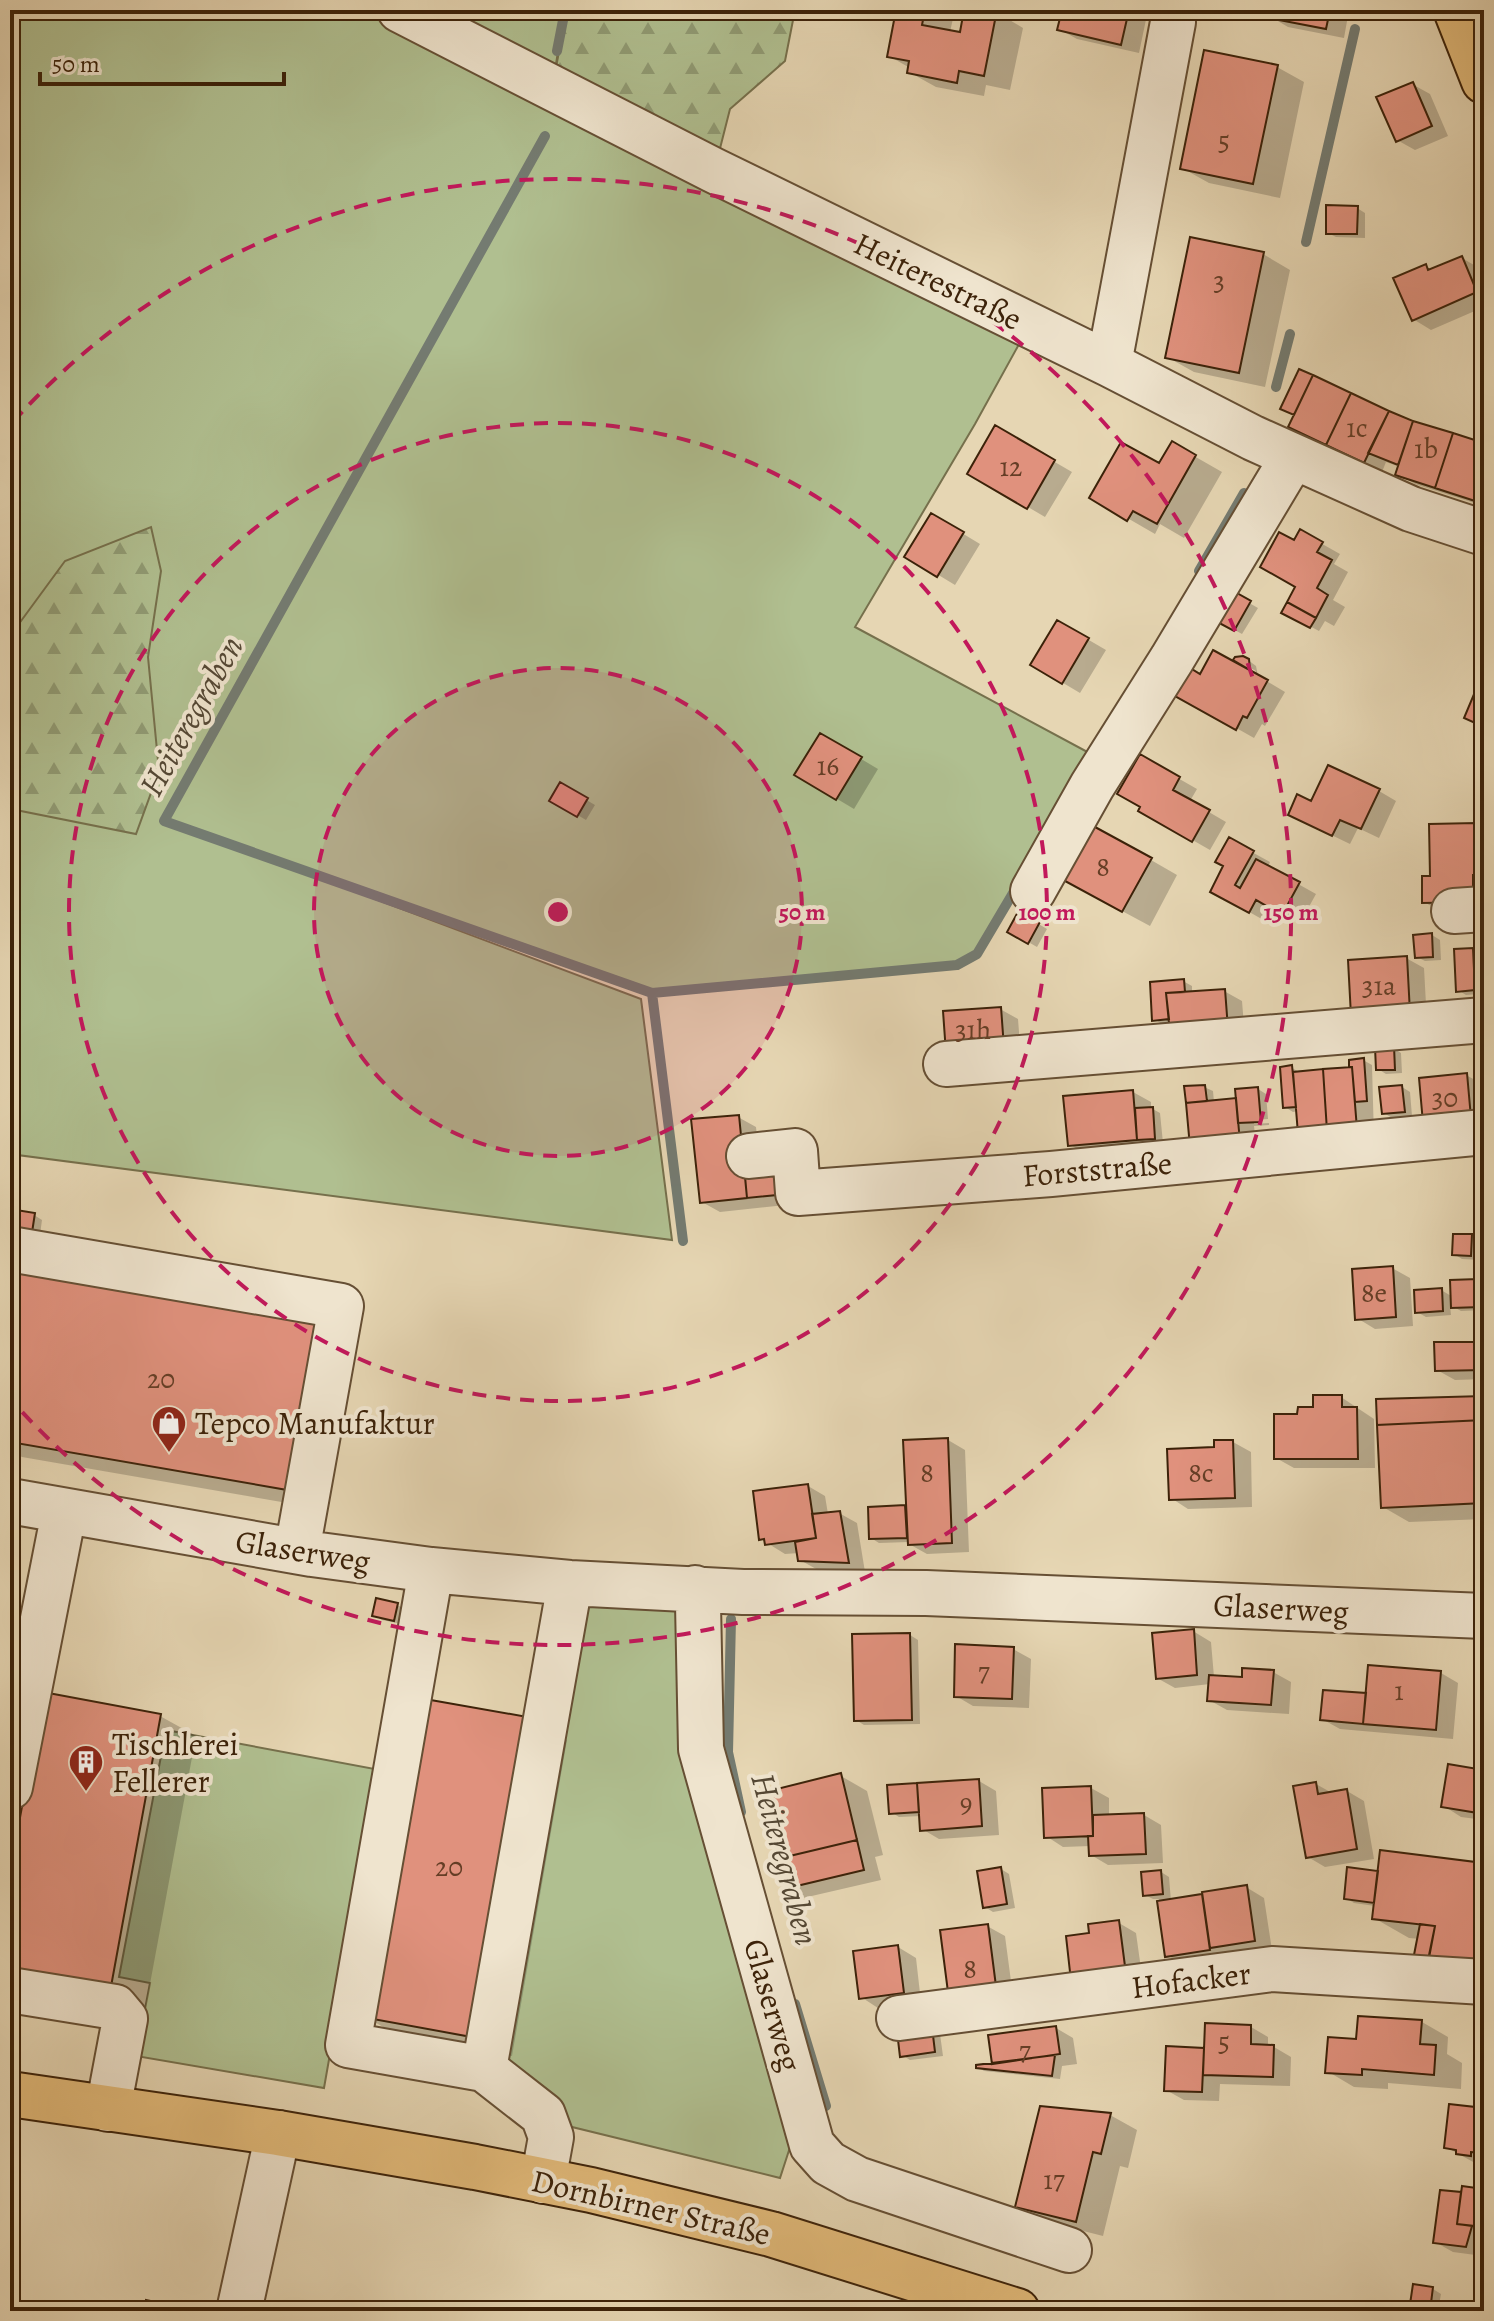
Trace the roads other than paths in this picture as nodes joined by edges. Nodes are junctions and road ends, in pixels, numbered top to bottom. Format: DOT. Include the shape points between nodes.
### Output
graph roads {
  1 [pos="400,10"];
  2 [pos="1456,10"];
  3 [pos="1173,22"];
  4 [pos="1484,81"];
  5 [pos="1109,364"];
  6 [pos="1293,457"];
  7 [pos="1484,533"];
  8 [pos="1033,891"];
  9 [pos="1484,1020"];
  10 [pos="946,1064"];
  11 [pos="1484,1132"];
  12 [pos="749,1156"];
  13 [pos="10,1249"];
  14 [pos="10,1501"];
  15 [pos="64,1512"];
  16 [pos="297,1551"];
  17 [pos="431,1570"];
  18 [pos="570,1583"];
  19 [pos="695,1588"];
  20 [pos="1484,1616"];
  21 [pos="10,1787"];
  22 [pos="1484,1982"];
  23 [pos="10,1990"];
  24 [pos="899,2018"];
  25 [pos="484,2069"];
  26 [pos="10,2094"];
  27 [pos="108,2109"];
  28 [pos="278,2133"];
  29 [pos="543,2181"];
  30 [pos="1069,2250"];
  31 [pos="1014,2310"];
  32 [pos="239,2311"];
  1 -- 5 [label="street, Heiterestraße"];
  2 -- 4 [label="main road"];
  3 -- 5 [label="street"];
  5 -- 6 [label="street, Heiterestraße"];
  6 -- 7 [label="street, Heiterestraße" via="1411,509"];
  6 -- 8 [label="street"];
  9 -- 10 [label="street"];
  11 -- 12 [label="street, Forststraße" via="798,1193 795,1151"];
  13 -- 16 [label="street" via="341,1306"];
  14 -- 15 [label="street, Glaserweg"];
  15 -- 16 [label="street, Glaserweg"];
  15 -- 21 [label="street"];
  16 -- 17 [label="street, Glaserweg"];
  17 -- 18 [label="street, Glaserweg"];
  17 -- 25 [label="street" via="348,2045"];
  18 -- 19 [label="street, Glaserweg"];
  18 -- 25 [label="street"];
  19 -- 20 [label="street, Glaserweg"];
  19 -- 30 [label="street, Glaserweg" via="701,1749 812,2145 828,2163 857,2179"];
  22 -- 24 [label="street, Hofacker" via="1272,1969"];
  23 -- 27 [label="street" via="115,2007 125,2019"];
  25 -- 29 [label="street" via="543,2115 551,2137"];
  26 -- 27 [label="main road, Dornbirner Straße"];
  27 -- 28 [label="main road, Dornbirner Straße"];
  28 -- 29 [label="main road, Dornbirner Straße"];
  28 -- 32 [label="street"];
  29 -- 31 [label="main road, Dornbirner Straße" via="771,2234"];
}
